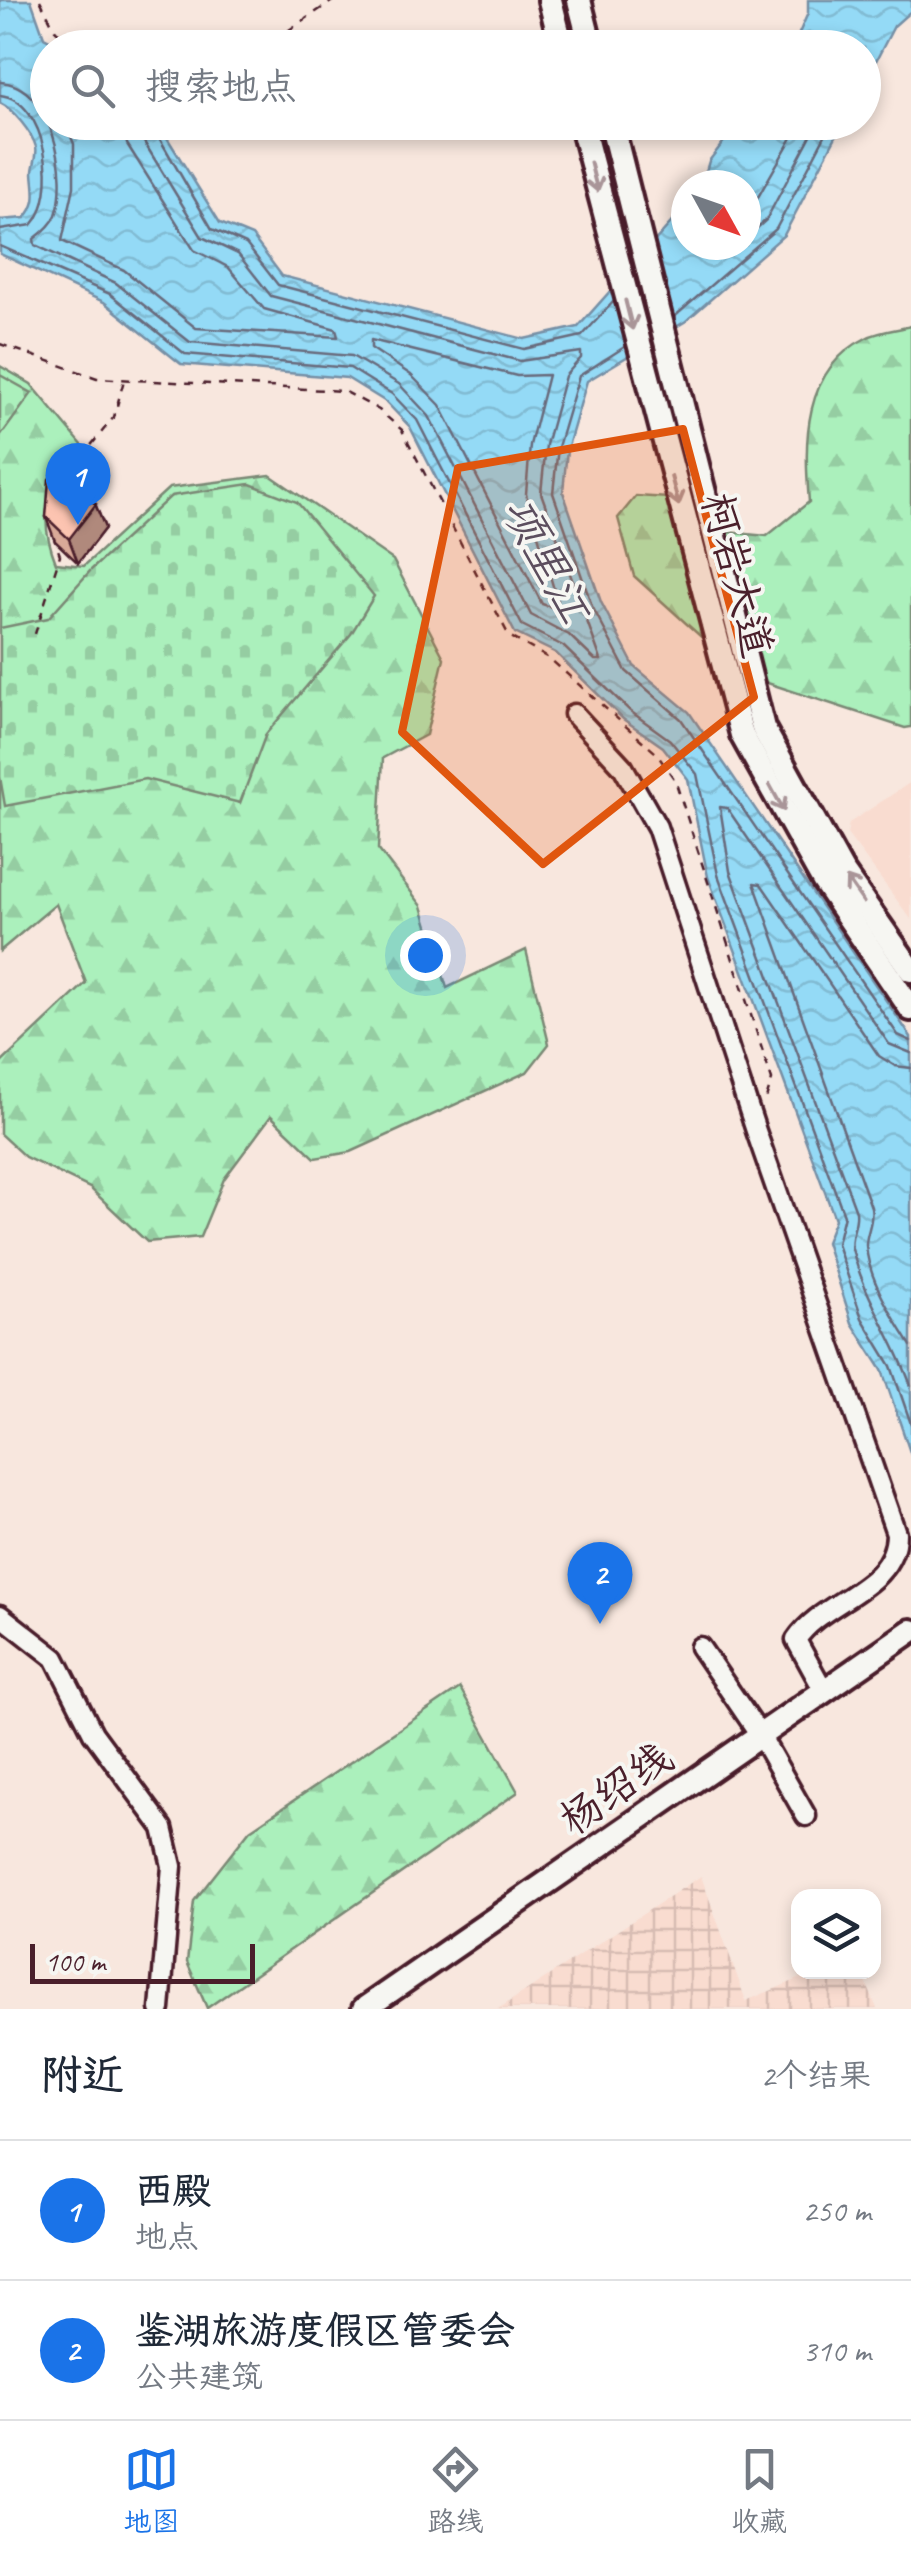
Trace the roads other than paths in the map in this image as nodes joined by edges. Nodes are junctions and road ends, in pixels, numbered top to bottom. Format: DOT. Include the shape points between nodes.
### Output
graph roads {
  1 [pos="550,0"];
  2 [pos="579,0"];
  3 [pos="558,30"];
  4 [pos="586,30"];
  5 [pos="585,140"];
  6 [pos="616,140"];
  7 [pos="574,714"];
  8 [pos="911,970"];
  9 [pos="911,1009"];
  10 [pos="0,1616"];
  11 [pos="911,1631"];
  12 [pos="700,1647"];
  13 [pos="824,1691"];
  14 [pos="760,1735"];
  15 [pos="806,1816"];
  16 [pos="160,2009"];
  17 [pos="364,2009"];
  1 -- 3 [label="main road"];
  2 -- 4 [label="main road"];
  5 -- 9 [label="main road, 柯岩大道, one-way" via="742,735 822,880"];
  8 -- 6 [label="main road, 柯岩大道, one-way" via="842,872 763,728"];
  7 -- 13 [label="street" via="623,767 657,827 896,1533 896,1553 882,1574 808,1622 796,1640"];
  10 -- 16 [label="street" via="55,1658 93,1733 163,1828 172,1866"];
  11 -- 13 [label="main road, 杨绍线"];
  12 -- 14 [label="street"];
  13 -- 14 [label="main road, 杨绍线"];
  14 -- 15 [label="street"];
  14 -- 17 [label="main road, 杨绍线"];
}
